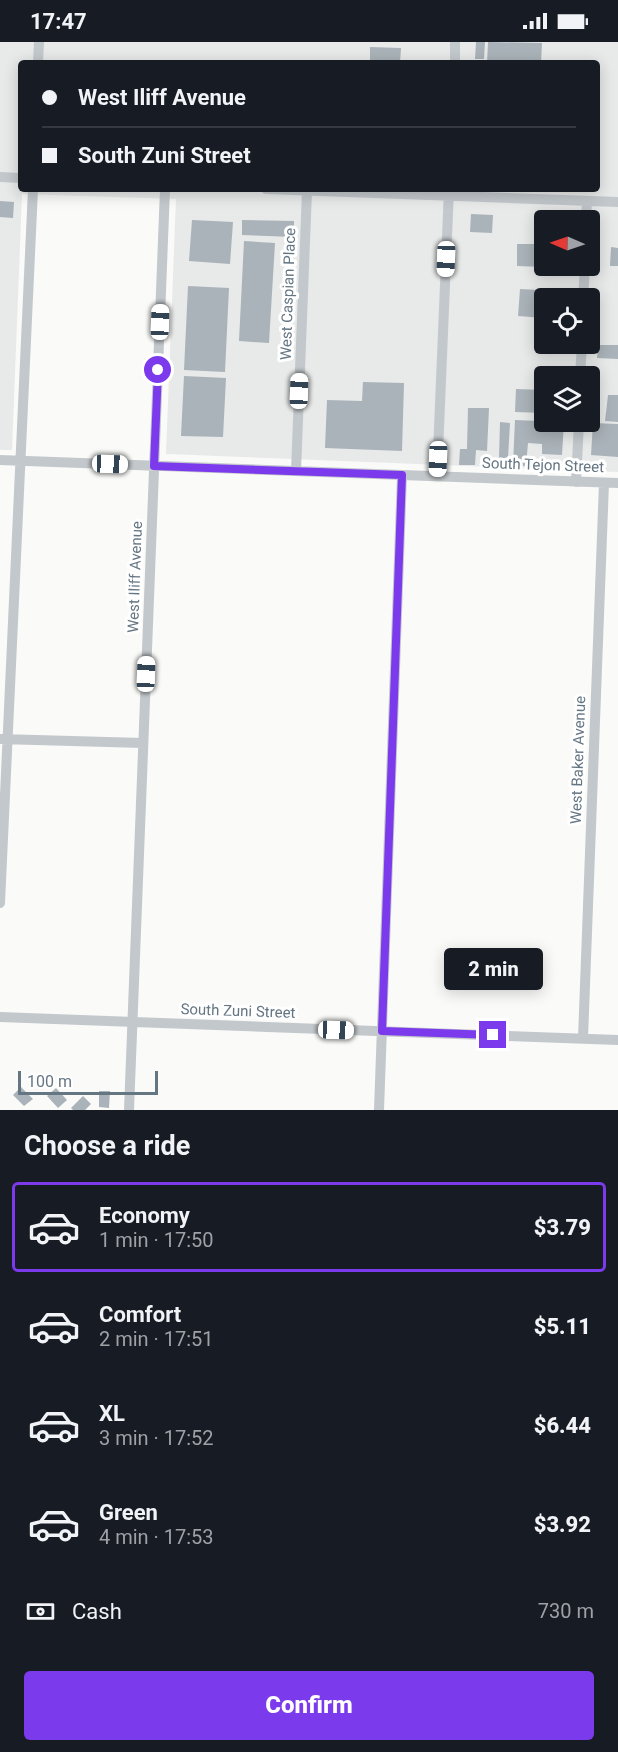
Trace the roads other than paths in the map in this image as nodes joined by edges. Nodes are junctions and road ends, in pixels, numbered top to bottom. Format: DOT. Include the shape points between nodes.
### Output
graph roads {
  1 [pos="39,42"];
  2 [pos="455,42"];
  3 [pos="38,60"];
  4 [pos="454,60"];
  5 [pos="0,177"];
  6 [pos="18,178"];
  7 [pos="33,192"];
  8 [pos="165,192"];
  9 [pos="307,192"];
  10 [pos="449,192"];
  11 [pos="587,201"];
  12 [pos="618,202"];
  13 [pos="587,210"];
  14 [pos="578,432"];
  15 [pos="0,460"];
  16 [pos="21,461"];
  17 [pos="154,466"];
  18 [pos="296,471"];
  19 [pos="402,475"];
  20 [pos="437,477"];
  21 [pos="576,482"];
  22 [pos="604,483"];
  23 [pos="618,483"];
  24 [pos="4,739"];
  25 [pos="143,743"];
  26 [pos="0,903"];
  27 [pos="0,1017"];
  28 [pos="132,1022"];
  29 [pos="382,1031"];
  30 [pos="583,1038"];
  31 [pos="618,1040"];
  32 [pos="129,1110"];
  33 [pos="379,1110"];
  1 -- 3 [label="street"];
  2 -- 4 [label="street"];
  5 -- 6 [label="street"];
  7 -- 16 [label="street"];
  8 -- 17 [label="street, West Iliff Avenue"];
  9 -- 18 [label="street, West Caspian Place"];
  10 -- 11 [label="street"];
  10 -- 20 [label="street"];
  11 -- 12 [label="street"];
  11 -- 13 [label="street"];
  14 -- 21 [label="street"];
  15 -- 16 [label="street, South Tejon Street"];
  16 -- 17 [label="street, South Tejon Street"];
  16 -- 24 [label="street"];
  17 -- 18 [label="street, South Tejon Street"];
  17 -- 25 [label="street, West Iliff Avenue"];
  18 -- 19 [label="street, South Tejon Street"];
  19 -- 20 [label="street, South Tejon Street"];
  19 -- 29 [label="street"];
  20 -- 21 [label="street, South Tejon Street"];
  21 -- 22 [label="street, South Tejon Street"];
  22 -- 23 [label="street, South Tejon Street"];
  22 -- 30 [label="street, West Baker Avenue"];
  24 -- 25 [label="street"];
  24 -- 26 [label="street"];
  25 -- 28 [label="street, West Iliff Avenue"];
  27 -- 28 [label="street, South Zuni Street"];
  28 -- 29 [label="street, South Zuni Street"];
  28 -- 32 [label="street, West Iliff Avenue"];
  29 -- 30 [label="street, South Zuni Street"];
  29 -- 33 [label="street"];
  30 -- 31 [label="street, South Zuni Street"];
}
